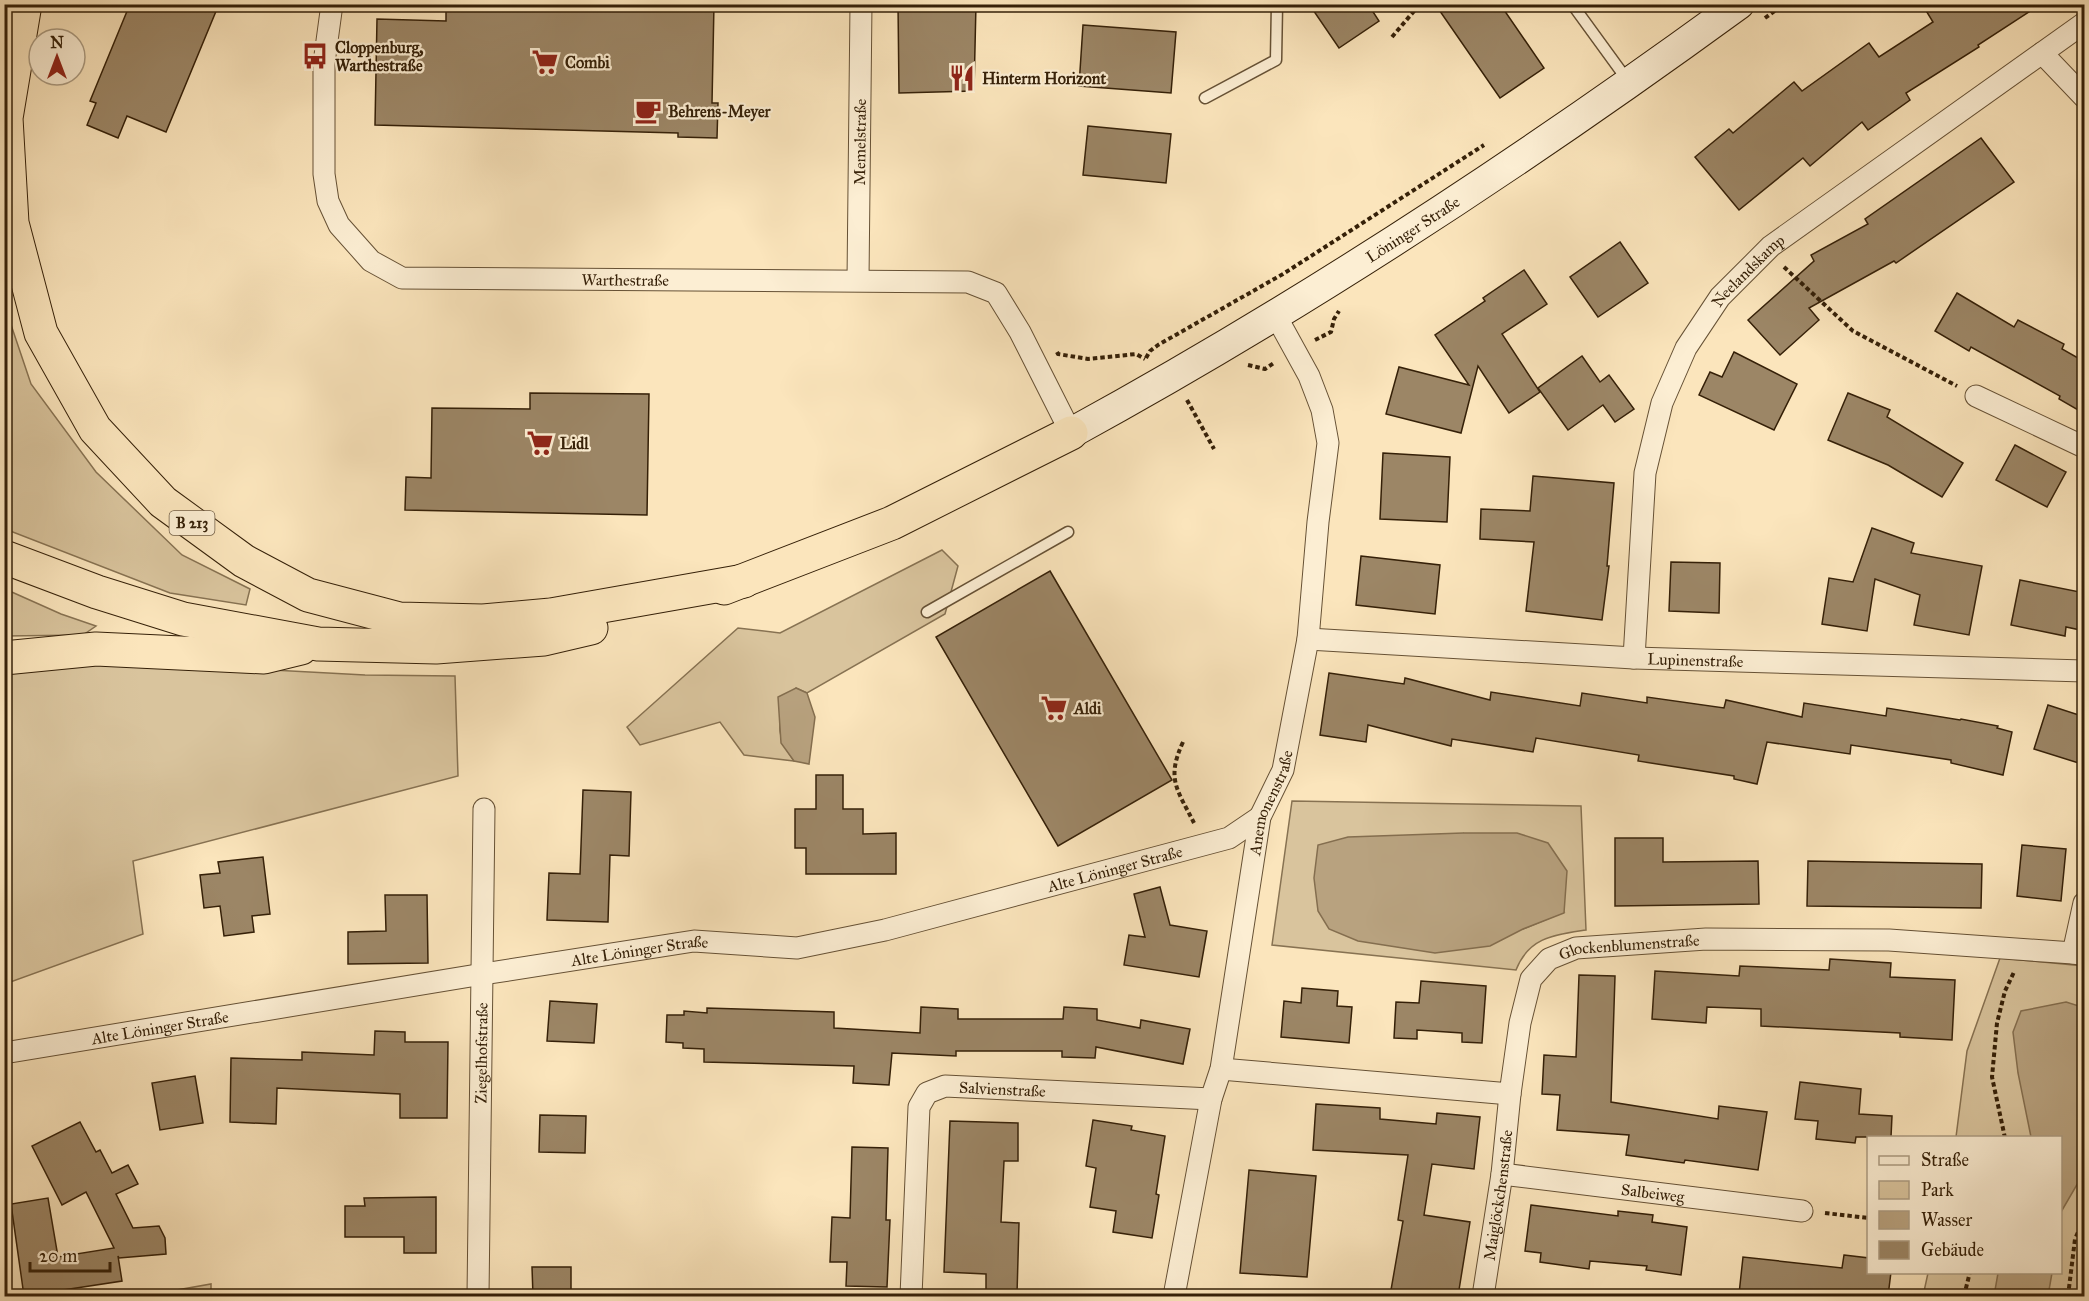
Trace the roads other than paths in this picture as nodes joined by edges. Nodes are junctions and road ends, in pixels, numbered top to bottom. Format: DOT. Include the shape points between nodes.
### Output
graph roads {
  1 [pos="25,4"];
  2 [pos="332,4"];
  3 [pos="861,4"];
  4 [pos="1277,4"];
  5 [pos="1572,4"];
  6 [pos="1739,4"];
  7 [pos="2085,23"];
  8 [pos="2043,53"];
  9 [pos="1630,84"];
  10 [pos="2085,97"];
  11 [pos="1205,98"];
  12 [pos="858,280"];
  13 [pos="1276,316"];
  14 [pos="1976,396"];
  15 [pos="1071,433"];
  16 [pos="2085,447"];
  17 [pos="1068,532"];
  18 [pos="4,557"];
  19 [pos="744,581"];
  20 [pos="927,612"];
  21 [pos="1308,639"];
  22 [pos="318,644"];
  23 [pos="4,658"];
  24 [pos="1634,658"];
  25 [pos="2085,671"];
  26 [pos="484,809"];
  27 [pos="1260,818"];
  28 [pos="2085,903"];
  29 [pos="2079,954"];
  30 [pos="483,974"];
  31 [pos="4,1053"];
  32 [pos="1221,1069"];
  33 [pos="1510,1094"];
  34 [pos="1211,1099"];
  35 [pos="1502,1174"];
  36 [pos="1802,1211"];
  37 [pos="478,1296"];
  38 [pos="911,1296"];
  39 [pos="1174,1296"];
  40 [pos="1483,1296"];
  1 -- 19 [label="highway, B 213" via="6,117 12,223 41,333 95,429 163,502 244,561 308,595 399,619 483,621 551,615"];
  2 -- 12 [label="street, Warthestraße" via="324,63 324,174 328,201 339,225 371,261 402,278"];
  3 -- 12 [label="street, Memelstraße"];
  4 -- 11 [label="lane" via="1276,60"];
  5 -- 9 [label="lane"];
  6 -- 9 [label="street, Löninger Straße"];
  7 -- 8 [label="street, Neelandskamp"];
  8 -- 10 [label="street"];
  8 -- 24 [label="street, Neelandskamp" via="1767,251 1720,297 1686,348 1662,403 1645,473"];
  9 -- 13 [label="street, Löninger Straße"];
  12 -- 15 [label="street, Warthestraße" via="968,282 996,293"];
  13 -- 15 [label="street, Löninger Straße"];
  13 -- 21 [label="street, Anemonenstraße" via="1309,376 1322,410 1328,443"];
  14 -- 16 [label="street"];
  15 -- 19 [label="highway" via="892,523"];
  17 -- 20 [label="lane"];
  18 -- 22 [label="highway" via="183,619"];
  19 -- 22 [label="highway" via="650,614 544,639 436,647"];
  21 -- 24 [label="street, Lupinenstraße"];
  21 -- 27 [label="street, Anemonenstraße" via="1283,770"];
  22 -- 23 [label="highway" via="264,657 96,649"];
  24 -- 25 [label="street, Lupinenstraße"];
  26 -- 30 [label="street, Ziegelhofstraße"];
  27 -- 30 [label="street, Alte Löninger Straße" via="1229,838 1206,845 885,930 797,948 694,941"];
  27 -- 32 [label="street, Anemonenstraße"];
  28 -- 29 [label="street, Glockenblumenstraße"];
  29 -- 33 [label="street, Glockenblumenstraße" via="1889,940 1706,939 1576,948 1549,959 1530,979"];
  30 -- 31 [label="street, Alte Löninger Straße"];
  30 -- 37 [label="street, Ziegelhofstraße"];
  32 -- 33 [label="street"];
  32 -- 34 [label="street, Anemonenstraße"];
  33 -- 35 [label="street, Maiglöckchenstraße"];
  34 -- 38 [label="street, Salvienstraße" via="945,1086 927,1093 919,1107"];
  34 -- 39 [label="street, Anemonenstraße"];
  35 -- 36 [label="street, Salbeiweg"];
  35 -- 40 [label="street, Maiglöckchenstraße"];
}
